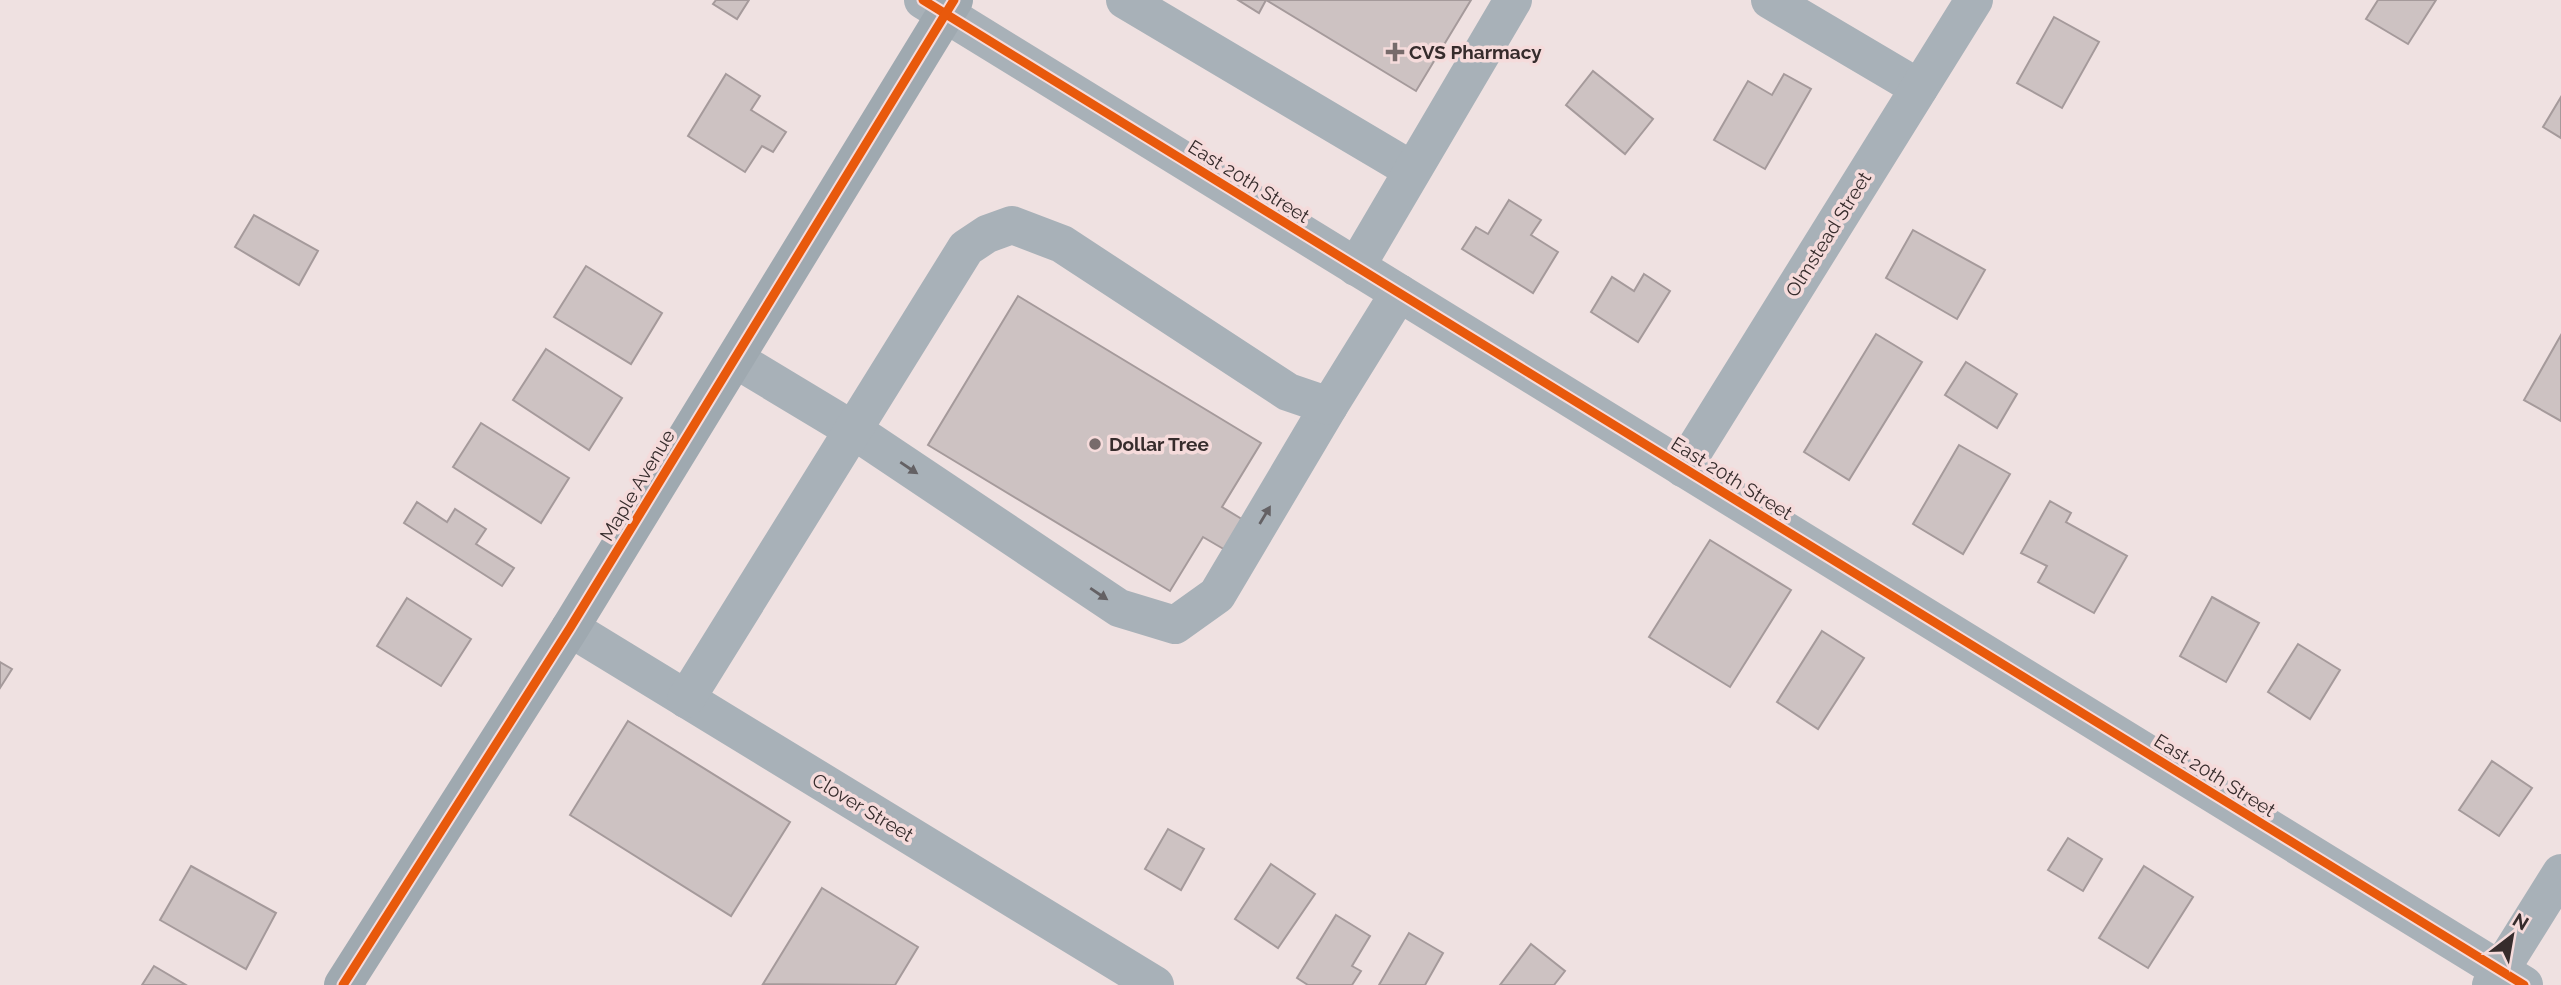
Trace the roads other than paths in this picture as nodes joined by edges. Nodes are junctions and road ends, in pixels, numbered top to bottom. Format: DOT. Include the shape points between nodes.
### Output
graph roads {
  1 [pos="1125,0"];
  2 [pos="1513,0"];
  3 [pos="1770,0"];
  4 [pos="1974,0"];
  5 [pos="941,5"];
  6 [pos="1919,88"];
  7 [pos="1412,170"];
  8 [pos="1356,267"];
  9 [pos="1399,293"];
  10 [pos="735,359"];
  11 [pos="1329,406"];
  12 [pos="853,430"];
  13 [pos="1683,468"];
  14 [pos="570,628"];
  15 [pos="686,699"];
  16 [pos="2561,873"];
  17 [pos="2505,980"];
  18 [pos="343,985"];
  19 [pos="1155,985"];
  1 -- 7 [label="street"];
  2 -- 7 [label="street"];
  3 -- 6 [label="street"];
  4 -- 6 [label="street, Olmstead Street"];
  5 -- 8 [label="street, East 20th Street"];
  5 -- 10 [label="main road, Maple Avenue"];
  6 -- 13 [label="street, Olmstead Street"];
  7 -- 8 [label="street"];
  8 -- 9 [label="street, East 20th Street"];
  9 -- 11 [label="street"];
  9 -- 13 [label="street, East 20th Street"];
  10 -- 12 [label="street"];
  10 -- 14 [label="main road, Maple Avenue"];
  11 -- 12 [label="street" via="1287,392 1062,244 1012,225 966,248"];
  12 -- 11 [label="street, one-way" via="1119,608 1175,625 1217,595"];
  12 -- 15 [label="street"];
  13 -- 17 [label="street, East 20th Street"];
  14 -- 15 [label="street, Clover Street"];
  14 -- 18 [label="main road, Maple Avenue"];
  15 -- 19 [label="street, Clover Street"];
  16 -- 17 [label="street"];
}
